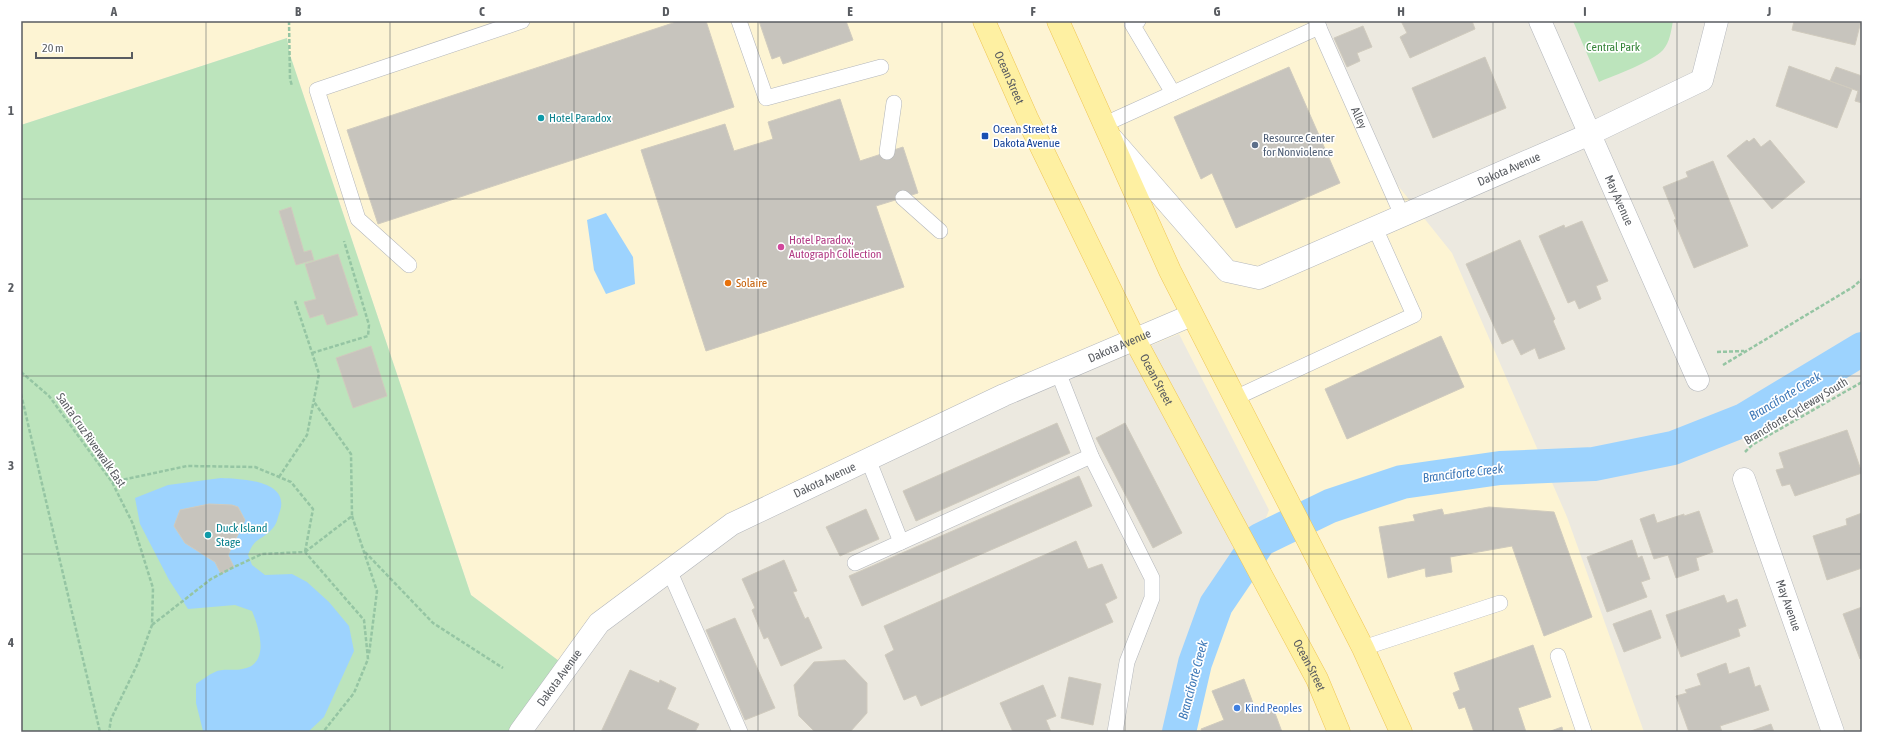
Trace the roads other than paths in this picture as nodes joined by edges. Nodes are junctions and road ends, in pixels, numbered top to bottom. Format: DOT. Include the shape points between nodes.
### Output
graph roads {
  1 [pos="522,21"];
  2 [pos="739,21"];
  3 [pos="984,21"];
  4 [pos="1058,21"];
  5 [pos="1138,21"];
  6 [pos="1540,21"];
  7 [pos="1717,21"];
  8 [pos="1318,24"];
  9 [pos="881,66"];
  10 [pos="1173,93"];
  11 [pos="894,103"];
  12 [pos="1107,130"];
  13 [pos="1590,134"];
  14 [pos="887,152"];
  15 [pos="903,198"];
  16 [pos="1402,215"];
  17 [pos="1375,228"];
  18 [pos="940,231"];
  19 [pos="409,266"];
  20 [pos="1192,315"];
  21 [pos="1134,340"];
  22 [pos="1058,372"];
  23 [pos="1698,380"];
  24 [pos="1235,398"];
  25 [pos="1091,456"];
  26 [pos="868,459"];
  27 [pos="1744,479"];
  28 [pos="901,542"];
  29 [pos="856,563"];
  30 [pos="669,570"];
  31 [pos="1500,603"];
  32 [pos="1363,648"];
  33 [pos="1558,656"];
  34 [pos="520,732"];
  35 [pos="740,732"];
  36 [pos="1115,732"];
  37 [pos="1339,732"];
  38 [pos="1401,732"];
  39 [pos="1584,732"];
  40 [pos="1833,732"];
  1 -- 19 [label="lane" via="317,90 358,218"];
  2 -- 9 [label="lane" via="766,98"];
  3 -- 21 [label="main road, Ocean Street" via="1027,118"];
  4 -- 12 [label="main road"];
  5 -- 10 [label="lane" via="1132,24"];
  6 -- 13 [label="street, May Avenue"];
  7 -- 13 [label="street, Dakota Avenue" via="1702,80"];
  8 -- 10 [label="lane"];
  8 -- 16 [label="lane, Alley"];
  10 -- 12 [label="lane"];
  11 -- 14 [label="lane"];
  12 -- 17 [label="street, Dakota Avenue" via="1227,271 1259,278"];
  12 -- 20 [label="main road"];
  13 -- 16 [label="street, Dakota Avenue"];
  13 -- 23 [label="street, May Avenue"];
  15 -- 18 [label="lane"];
  16 -- 17 [label="street, Dakota Avenue"];
  17 -- 24 [label="lane" via="1414,315"];
  20 -- 21 [label="street, Dakota Avenue"];
  20 -- 24 [label="main road"];
  21 -- 22 [label="street, Dakota Avenue"];
  21 -- 37 [label="main road, Ocean Street" via="1317,679"];
  22 -- 25 [label="lane"];
  22 -- 26 [label="street, Dakota Avenue"];
  24 -- 32 [label="main road"];
  25 -- 28 [label="lane"];
  25 -- 36 [label="lane" via="1152,578 1152,598 1127,662"];
  26 -- 28 [label="lane"];
  26 -- 30 [label="street, Dakota Avenue" via="732,524"];
  27 -- 40 [label="street, May Avenue"];
  28 -- 29 [label="lane"];
  30 -- 34 [label="street, Dakota Avenue" via="599,623"];
  30 -- 35 [label="lane"];
  31 -- 32 [label="lane"];
  32 -- 38 [label="main road"];
  33 -- 39 [label="lane"];
}
